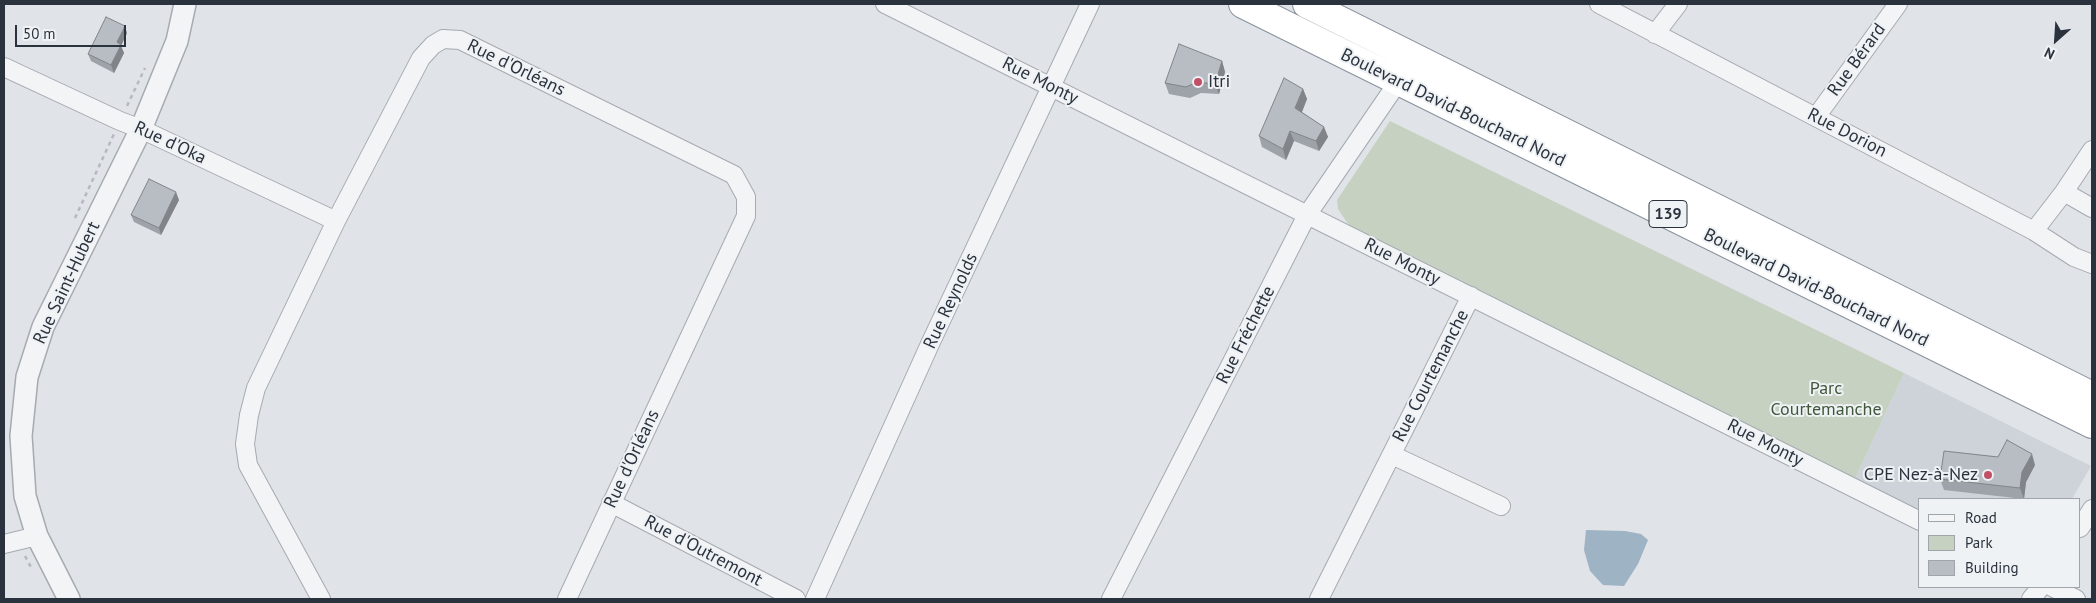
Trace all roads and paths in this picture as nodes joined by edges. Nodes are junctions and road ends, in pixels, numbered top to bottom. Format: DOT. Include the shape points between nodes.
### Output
graph roads {
  1 [pos="185,4"];
  2 [pos="885,4"];
  3 [pos="1090,4"];
  4 [pos="1244,4"];
  5 [pos="1307,4"];
  6 [pos="1600,4"];
  7 [pos="1678,4"];
  8 [pos="1898,4"];
  9 [pos="1656,34"];
  10 [pos="4,67"];
  11 [pos="1398,82"];
  12 [pos="1051,86"];
  13 [pos="1816,117"];
  14 [pos="141,129"];
  15 [pos="2092,150"];
  16 [pos="2064,192"];
  17 [pos="2092,208"];
  18 [pos="1308,215"];
  19 [pos="336,221"];
  20 [pos="2034,230"];
  21 [pos="2092,264"];
  22 [pos="1471,296"];
  23 [pos="2092,396"];
  24 [pos="2092,424"];
  25 [pos="1392,455"];
  26 [pos="611,503"];
  27 [pos="1501,506"];
  28 [pos="2092,509"];
  29 [pos="1918,520"];
  30 [pos="2081,526"];
  31 [pos="37,536"];
  32 [pos="4,544"];
  33 [pos="2040,588"];
  34 [pos="2054,588"];
  35 [pos="69,599"];
  36 [pos="321,599"];
  37 [pos="567,599"];
  38 [pos="796,599"];
  39 [pos="816,599"];
  40 [pos="1111,599"];
  41 [pos="1319,599"];
  42 [pos="2031,599"];
  43 [pos="2076,599"];
  1 -- 14 [label="street, Rue Saint-Hubert" via="177,41"];
  2 -- 12 [label="street, Rue Monty"];
  3 -- 12 [label="street, Rue Reynolds"];
  4 -- 11 [label="highway, Boulevard David-Bouchard Nord / 139"];
  5 -- 23 [label="highway, Boulevard David-Bouchard Nord / 139"];
  6 -- 9 [label="street, Rue Dorion"];
  7 -- 9 [label="street"];
  8 -- 13 [label="street, Rue Bérard"];
  9 -- 13 [label="street, Rue Dorion"];
  10 -- 14 [label="street, Rue d'Oka"];
  11 -- 18 [label="street, Rue Fréchette"];
  11 -- 24 [label="highway, Boulevard David-Bouchard Nord / 139"];
  12 -- 18 [label="street, Rue Monty"];
  12 -- 39 [label="street, Rue Reynolds" via="930,344"];
  13 -- 20 [label="street, Rue Dorion"];
  14 -- 19 [label="street, Rue d'Oka"];
  14 -- 31 [label="street, Rue Saint-Hubert" via="43,327 27,377 21,436 25,496"];
  15 -- 16 [label="street"];
  16 -- 17 [label="street"];
  16 -- 20 [label="street"];
  18 -- 22 [label="street, Rue Monty"];
  18 -- 40 [label="street, Rue Fréchette"];
  19 -- 26 [label="street, Rue d'Orléans" via="421,58 443,39 460,40 734,175 746,197 746,216"];
  19 -- 36 [label="street, Rue d'Orléans" via="256,388 245,444 248,465"];
  20 -- 21 [label="street, Rue Dorion" via="2074,257"];
  22 -- 25 [label="street, Rue Courtemanche"];
  22 -- 29 [label="street, Rue Monty"];
  25 -- 27 [label="street, Rue Courtemanche"];
  25 -- 41 [label="street, Rue Courtemanche"];
  26 -- 37 [label="street, Rue d'Orléans"];
  26 -- 38 [label="street, Rue d'Outremont"];
  28 -- 30 [label="street"];
  31 -- 32 [label="street"];
  31 -- 35 [label="street, Rue Saint-Hubert"];
  33 -- 42 [label="street"];
  34 -- 43 [label="street"];
}
